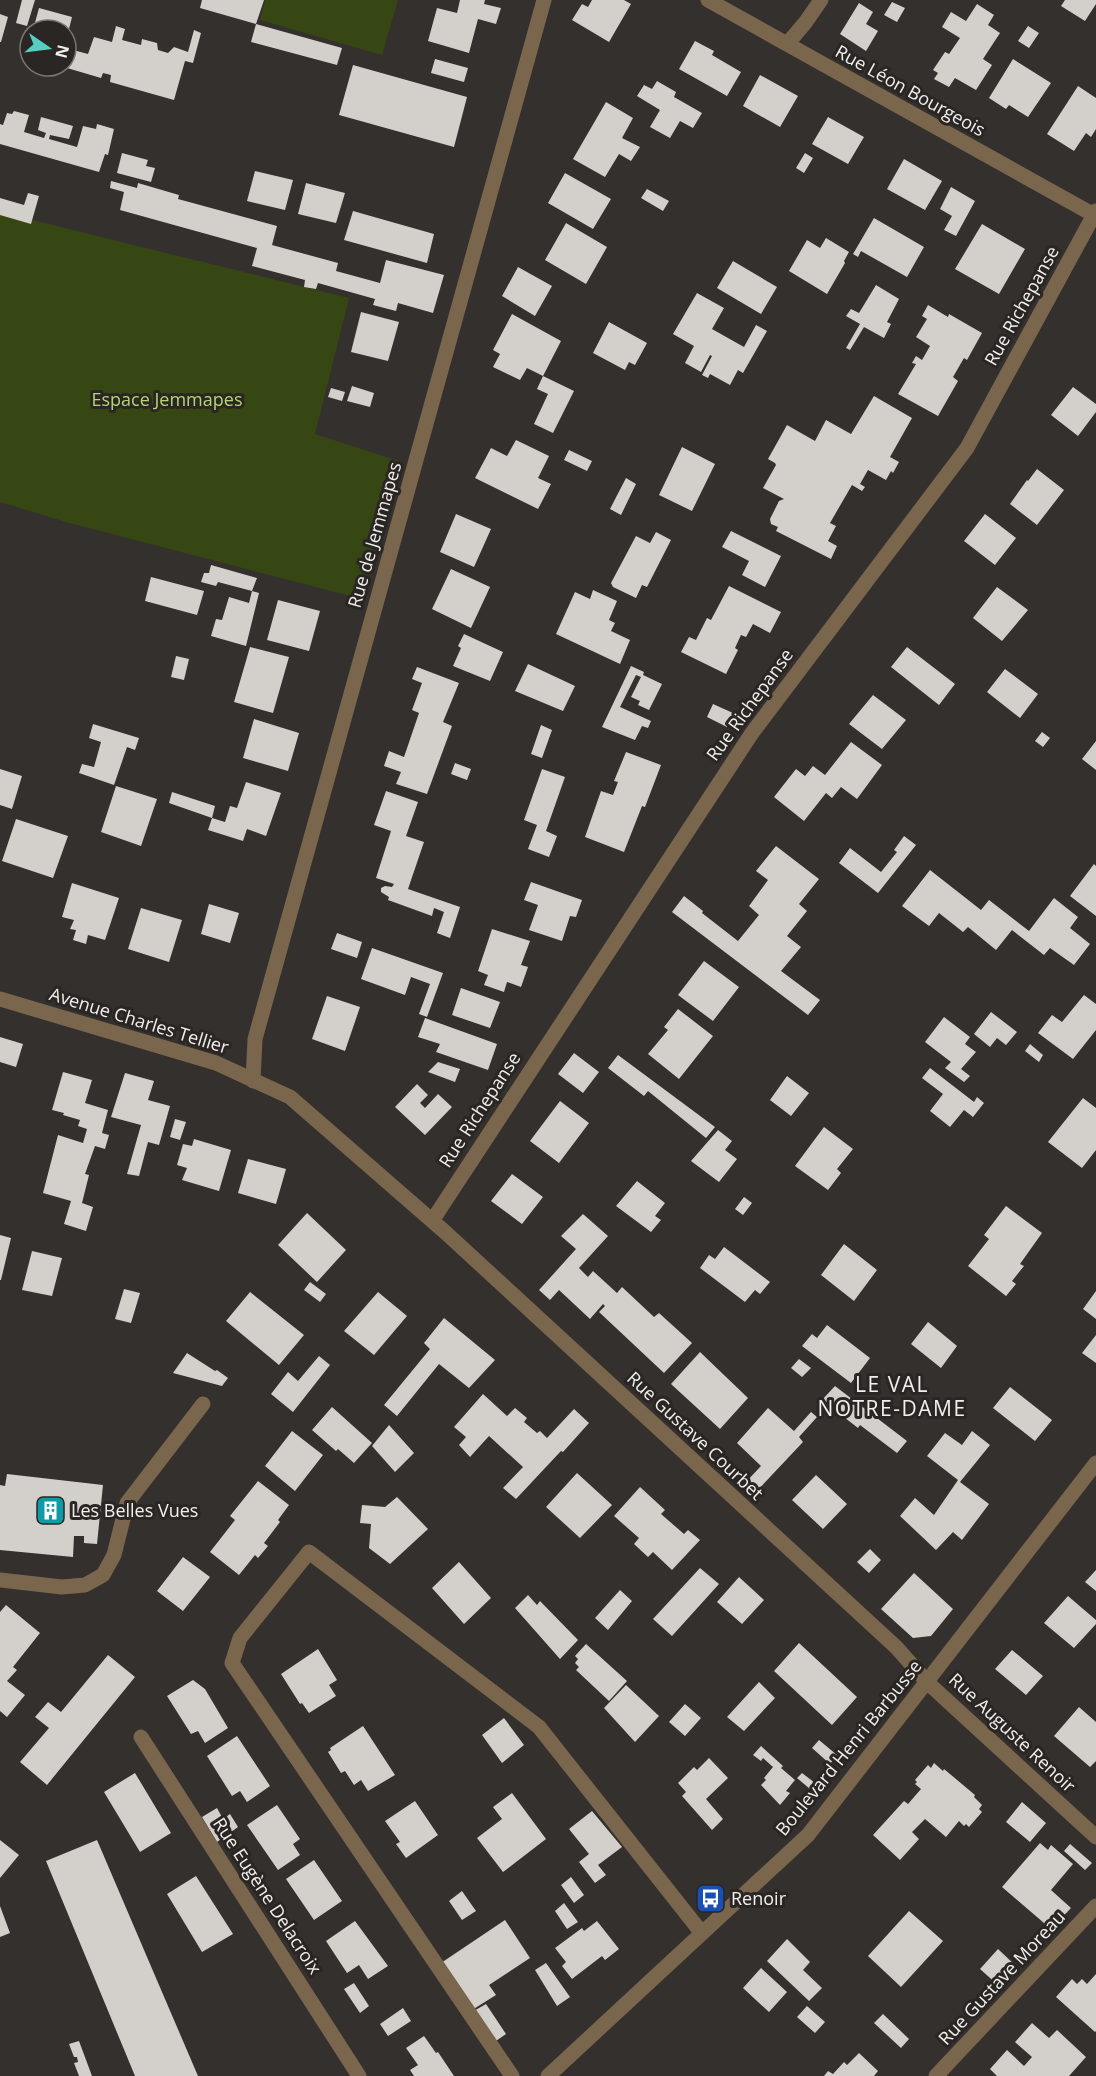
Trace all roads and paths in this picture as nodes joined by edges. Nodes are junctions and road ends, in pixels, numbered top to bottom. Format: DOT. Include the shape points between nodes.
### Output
graph roads {
  1 [pos="544,0"];
  2 [pos="708,0"];
  3 [pos="821,0"];
  4 [pos="787,44"];
  5 [pos="1095,213"];
  6 [pos="0,999"];
  7 [pos="252,1081"];
  8 [pos="432,1221"];
  9 [pos="203,1404"];
  10 [pos="1096,1463"];
  11 [pos="0,1580"];
  12 [pos="928,1683"];
  13 [pos="141,1737"];
  14 [pos="1096,1837"];
  15 [pos="1096,1906"];
  16 [pos="701,1932"];
  17 [pos="359,2076"];
  18 [pos="512,2076"];
  19 [pos="548,2076"];
  20 [pos="936,2076"];
  1 -- 7 [label="street, Rue de Jemmapes" via="255,1040"];
  2 -- 4 [label="street, Rue Léon Bourgeois"];
  3 -- 4 [label="street"];
  4 -- 5 [label="street, Rue Léon Bourgeois" via="1074,206"];
  5 -- 8 [label="street, Rue Richepanse" via="967,448 752,734"];
  6 -- 7 [label="street, Avenue Charles Tellier" via="216,1063"];
  7 -- 8 [label="street, Avenue Charles Tellier" via="290,1097"];
  8 -- 12 [label="street, Rue Gustave Courbet" via="896,1647"];
  9 -- 11 [label="street" via="127,1503 114,1556 103,1575 85,1585 62,1587"];
  10 -- 12 [label="street, Boulevard Henri Barbusse"];
  12 -- 14 [label="street, Rue Auguste Renoir"];
  12 -- 16 [label="street, Boulevard Henri Barbusse" via="808,1835"];
  13 -- 17 [label="street, Rue Eugène Delacroix"];
  15 -- 20 [label="street, Rue Gustave Moreau"];
  16 -- 18 [label="street" via="539,1727 309,1552 240,1638 232,1663"];
  16 -- 19 [label="street, Boulevard Henri Barbusse"];
}
